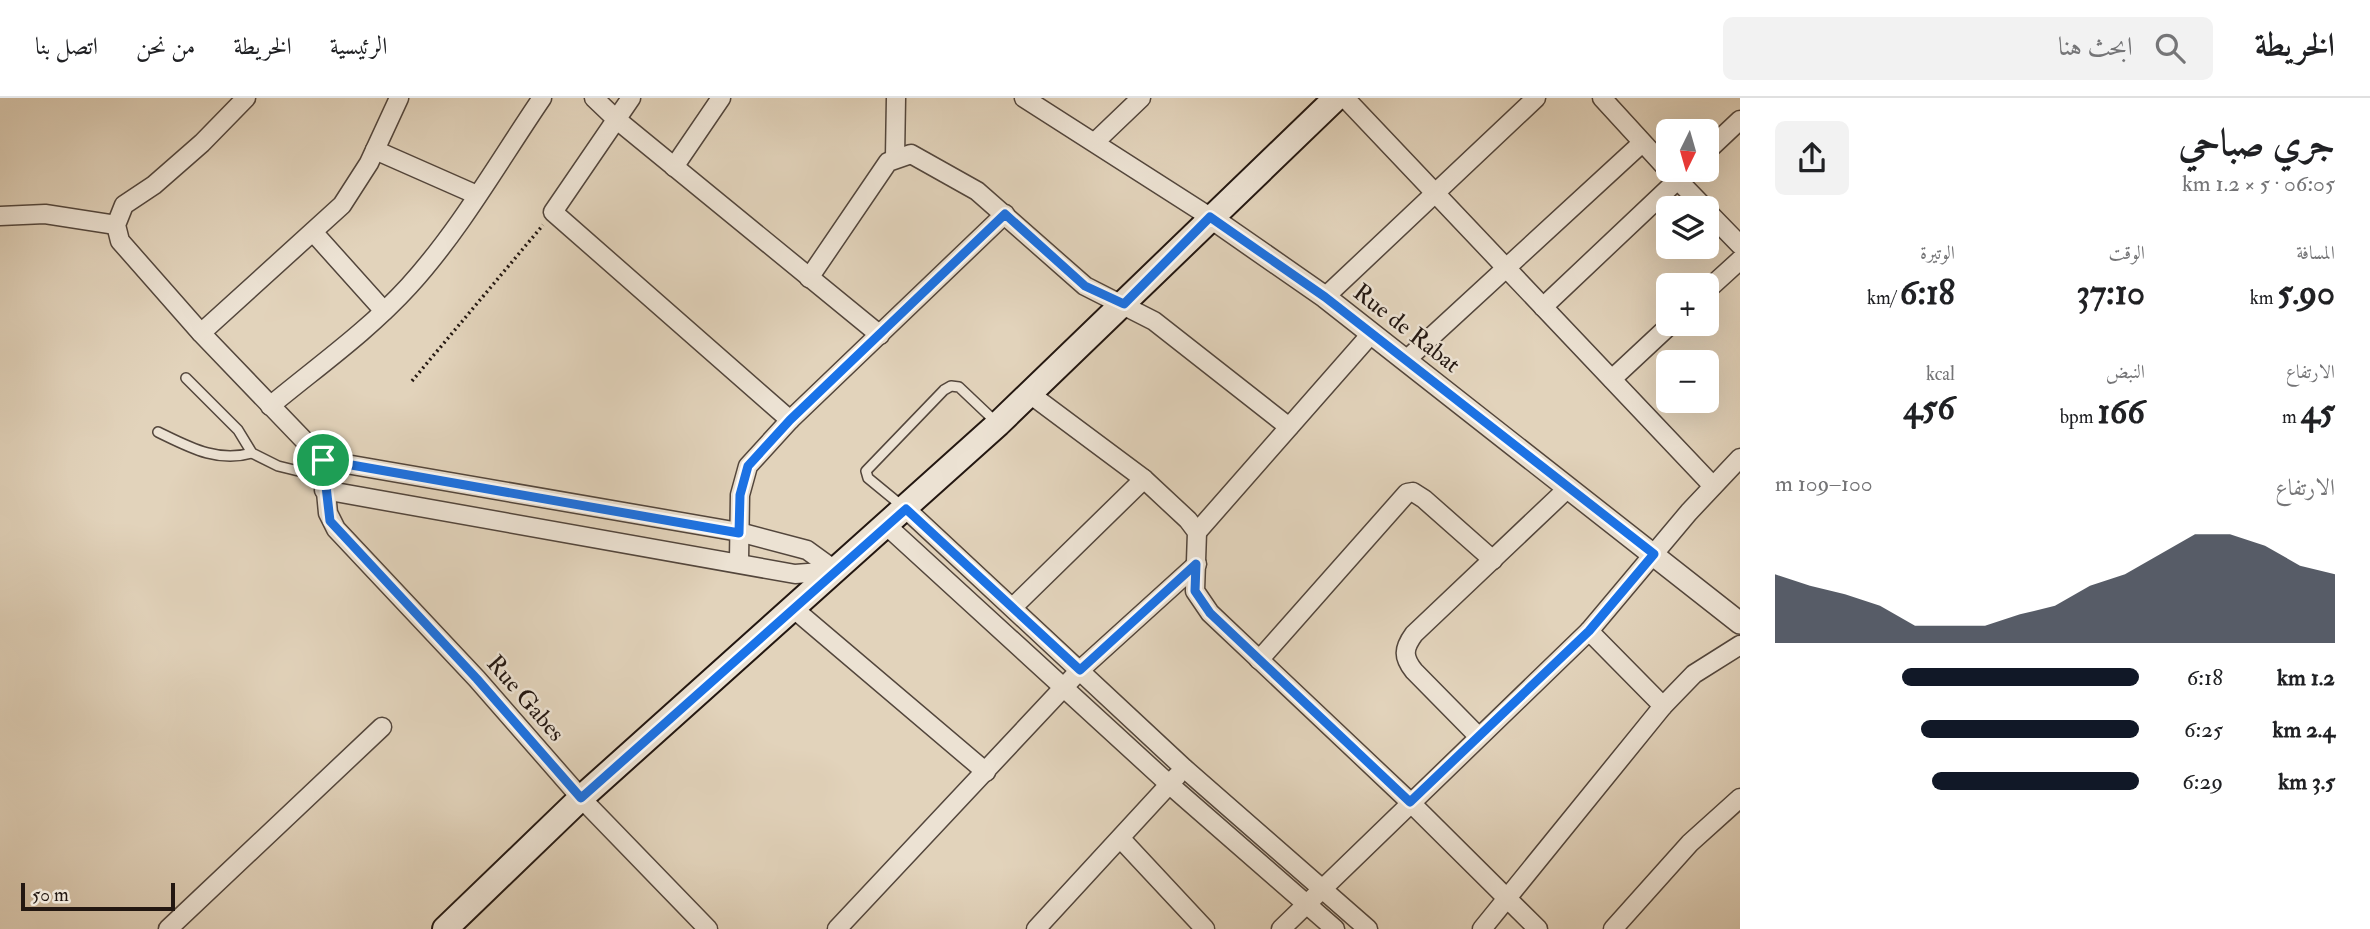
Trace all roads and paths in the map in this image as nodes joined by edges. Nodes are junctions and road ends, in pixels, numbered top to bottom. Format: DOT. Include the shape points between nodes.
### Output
graph roads {
  1 [pos="246,98"];
  2 [pos="399,98"];
  3 [pos="542,98"];
  4 [pos="594,98"];
  5 [pos="631,98"];
  6 [pos="721,98"];
  7 [pos="895,98"];
  8 [pos="1024,98"];
  9 [pos="1140,98"];
  10 [pos="1336,98"];
  11 [pos="1345,98"];
  12 [pos="1536,98"];
  13 [pos="1602,98"];
  14 [pos="616,119"];
  15 [pos="1740,120"];
  16 [pos="1719,140"];
  17 [pos="1095,142"];
  18 [pos="1642,143"];
  19 [pos="375,150"];
  20 [pos="1656,155"];
  21 [pos="895,157"];
  22 [pos="674,167"];
  23 [pos="1665,182"];
  24 [pos="1683,182"];
  25 [pos="1435,193"];
  26 [pos="477,195"];
  27 [pos="1695,196"];
  28 [pos="553,212"];
  29 [pos="1005,214"];
  30 [pos="0,216"];
  31 [pos="1210,217"];
  32 [pos="1719,223"];
  33 [pos="116,225"];
  34 [pos="314,233"];
  35 [pos="1740,245"];
  36 [pos="1740,260"];
  37 [pos="1506,267"];
  38 [pos="809,278"];
  39 [pos="1719,279"];
  40 [pos="1325,297"];
  41 [pos="1124,304"];
  42 [pos="1544,307"];
  43 [pos="384,311"];
  44 [pos="201,333"];
  45 [pos="1371,334"];
  46 [pos="880,335"];
  47 [pos="1658,336"];
  48 [pos="1405,361"];
  49 [pos="186,378"];
  50 [pos="1612,379"];
  51 [pos="412,381"];
  52 [pos="1030,394"];
  53 [pos="270,405"];
  54 [pos="790,420"];
  55 [pos="998,424"];
  56 [pos="1289,427"];
  57 [pos="158,432"];
  58 [pos="252,453"];
  59 [pos="1740,458"];
  60 [pos="323,476"];
  61 [pos="1144,479"];
  62 [pos="1713,486"];
  63 [pos="1569,488"];
  64 [pos="906,509"];
  65 [pos="887,526"];
  66 [pos="1197,532"];
  67 [pos="739,533"];
  68 [pos="1654,554"];
  69 [pos="1493,560"];
  70 [pos="739,561"];
  71 [pos="1196,564"];
  72 [pos="836,571"];
  73 [pos="1013,607"];
  74 [pos="794,609"];
  75 [pos="1740,623"];
  76 [pos="1589,631"];
  77 [pos="1740,645"];
  78 [pos="1259,660"];
  79 [pos="1080,670"];
  80 [pos="1063,687"];
  81 [pos="1663,706"];
  82 [pos="382,727"];
  83 [pos="1478,736"];
  84 [pos="1184,768"];
  85 [pos="986,772"];
  86 [pos="1170,785"];
  87 [pos="581,798"];
  88 [pos="1740,798"];
  89 [pos="1410,802"];
  90 [pos="1121,839"];
  91 [pos="1323,889"];
  92 [pos="1505,899"];
  93 [pos="1308,905"];
  94 [pos="168,929"];
  95 [pos="445,929"];
  96 [pos="708,929"];
  97 [pos="837,929"];
  98 [pos="1036,929"];
  99 [pos="1205,929"];
  100 [pos="1281,929"];
  101 [pos="1335,929"];
  102 [pos="1368,929"];
  103 [pos="1482,929"];
  104 [pos="1538,929"];
  105 [pos="1613,929"];
  1 -- 33 [label="street" via="202,143 124,205"];
  2 -- 19 [label="street"];
  3 -- 26 [label="street"];
  4 -- 14 [label="street"];
  5 -- 14 [label="street"];
  6 -- 22 [label="street"];
  7 -- 21 [label="street"];
  8 -- 17 [label="street, Rue de Rabat"];
  9 -- 17 [label="street"];
  10 -- 31 [label="main road"];
  11 -- 25 [label="street"];
  12 -- 25 [label="street"];
  13 -- 18 [label="street"];
  14 -- 22 [label="street"];
  14 -- 28 [label="street"];
  15 -- 16 [label="street"];
  17 -- 31 [label="street, Rue de Rabat"];
  18 -- 20 [label="street"];
  18 -- 37 [label="street"];
  19 -- 26 [label="street"];
  19 -- 34 [label="street" via="356,187"];
  21 -- 29 [label="street" via="911,154 925,160"];
  21 -- 38 [label="street"];
  22 -- 38 [label="street"];
  23 -- 42 [label="street"];
  24 -- 27 [label="street"];
  25 -- 37 [label="street"];
  25 -- 40 [label="street"];
  26 -- 43 [label="street" via="410,285"];
  28 -- 51 [label="path"];
  28 -- 54 [label="street"];
  29 -- 41 [label="street" via="1085,286"];
  29 -- 46 [label="street"];
  30 -- 33 [label="street" via="46,214"];
  31 -- 40 [label="street, Rue de Rabat"];
  31 -- 41 [label="main road"];
  32 -- 35 [label="street"];
  33 -- 44 [label="street" via="127,252"];
  34 -- 43 [label="street"];
  34 -- 44 [label="street"];
  36 -- 39 [label="street"];
  37 -- 42 [label="street"];
  37 -- 48 [label="street"];
  38 -- 46 [label="street"];
  40 -- 45 [label="street, Rue de Rabat"];
  41 -- 52 [label="main road"];
  41 -- 56 [label="street" via="1154,321"];
  42 -- 50 [label="street"];
  43 -- 53 [label="street"];
  44 -- 53 [label="street"];
  45 -- 48 [label="street, Rue de Rabat"];
  45 -- 56 [label="street"];
  46 -- 54 [label="street"];
  47 -- 50 [label="street"];
  48 -- 63 [label="street, Rue de Rabat"];
  49 -- 58 [label="lane" via="239,430"];
  50 -- 62 [label="street"];
  52 -- 55 [label="main road"];
  52 -- 61 [label="street"];
  53 -- 60 [label="street"];
  54 -- 67 [label="street" via="748,466"];
  55 -- 64 [label="main road"];
  55 -- 64 [label="lane" via="959,387 944,390 866,471 868,478"];
  56 -- 66 [label="street"];
  57 -- 58 [label="lane" via="200,453 235,458"];
  58 -- 60 [label="lane" via="278,466"];
  59 -- 62 [label="street"];
  60 -- 67 [label="street"];
  60 -- 70 [label="street"];
  60 -- 87 [label="street, Rue Gabes" via="330,521"];
  61 -- 66 [label="street"];
  61 -- 73 [label="street"];
  62 -- 68 [label="street"];
  63 -- 68 [label="street, Rue de Rabat"];
  63 -- 69 [label="street"];
  64 -- 65 [label="main road"];
  64 -- 73 [label="street"];
  65 -- 72 [label="main road"];
  65 -- 80 [label="street"];
  66 -- 71 [label="street"];
  67 -- 70 [label="street"];
  67 -- 72 [label="street" via="807,550"];
  68 -- 75 [label="street, Rue de Rabat"];
  68 -- 76 [label="street"];
  69 -- 78 [label="street" via="1424,499 1407,493"];
  69 -- 83 [label="street" via="1414,634 1404,651 1414,671"];
  70 -- 72 [label="street" via="795,574"];
  71 -- 78 [label="street" via="1194,586 1200,600"];
  71 -- 79 [label="street"];
  72 -- 74 [label="main road"];
  73 -- 79 [label="street"];
  74 -- 85 [label="street"];
  74 -- 87 [label="main road"];
  76 -- 81 [label="street"];
  76 -- 83 [label="street"];
  77 -- 81 [label="street" via="1694,674"];
  78 -- 89 [label="street"];
  79 -- 80 [label="street"];
  79 -- 84 [label="street"];
  80 -- 85 [label="street"];
  80 -- 86 [label="street"];
  81 -- 92 [label="street"];
  82 -- 94 [label="street"];
  83 -- 89 [label="street"];
  84 -- 86 [label="street"];
  84 -- 91 [label="street"];
  85 -- 97 [label="street"];
  86 -- 90 [label="street"];
  86 -- 93 [label="street"];
  87 -- 95 [label="main road"];
  87 -- 96 [label="street, Rue Gabes"];
  88 -- 105 [label="street" via="1690,843"];
  89 -- 91 [label="street"];
  89 -- 92 [label="street"];
  90 -- 98 [label="street"];
  90 -- 99 [label="street"];
  91 -- 93 [label="street"];
  91 -- 102 [label="street"];
  92 -- 103 [label="street"];
  92 -- 104 [label="street"];
  93 -- 100 [label="street"];
  93 -- 101 [label="street"];
}
